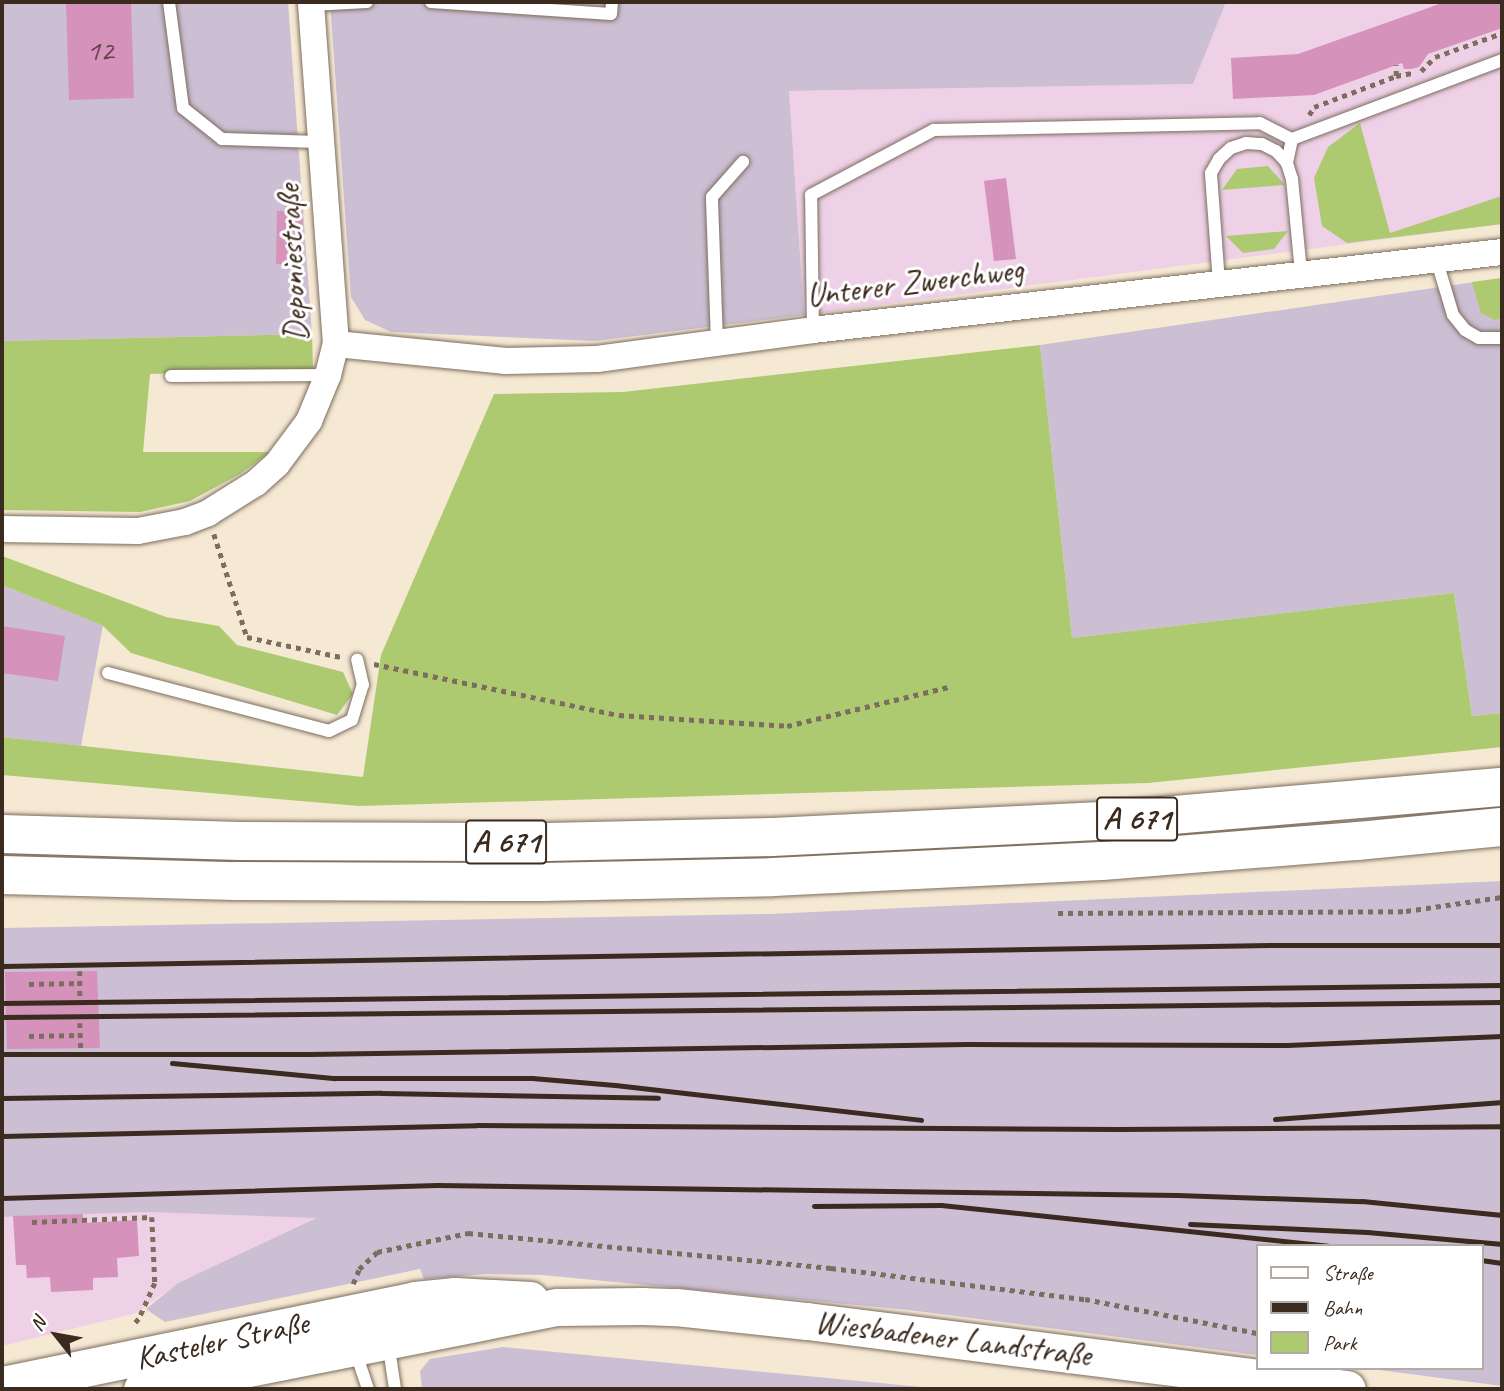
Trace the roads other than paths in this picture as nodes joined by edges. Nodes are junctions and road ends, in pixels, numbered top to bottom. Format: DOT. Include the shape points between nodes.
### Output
graph roads {
  1 [pos="169,2"];
  2 [pos="367,2"];
  3 [pos="431,2"];
  4 [pos="612,2"];
  5 [pos="311,3"];
  6 [pos="1502,60"];
  7 [pos="1293,139"];
  8 [pos="320,142"];
  9 [pos="743,162"];
  10 [pos="1287,163"];
  11 [pos="1502,252"];
  12 [pos="1436,258"];
  13 [pos="1301,273"];
  14 [pos="1219,283"];
  15 [pos="813,330"];
  16 [pos="1502,338"];
  17 [pos="717,343"];
  18 [pos="336,344"];
  19 [pos="328,375"];
  20 [pos="171,376"];
  21 [pos="2,529"];
  22 [pos="357,660"];
  23 [pos="108,673"];
  24 [pos="1502,787"];
  25 [pos="1502,827"];
  26 [pos="12,833"];
  27 [pos="9,876"];
  28 [pos="371,1331"];
  29 [pos="2,1385"];
  30 [pos="142,1389"];
  31 [pos="368,1389"];
  32 [pos="396,1389"];
  33 [pos="1348,1389"];
  1 -- 8 [label="lane" via="183,108 222,139"];
  2 -- 5 [label="lane"];
  3 -- 4 [label="lane" via="611,14"];
  5 -- 8 [label="street, Deponiestraße"];
  6 -- 7 [label="lane"];
  7 -- 10 [label="lane"];
  7 -- 15 [label="lane" via="1260,123 934,130 811,195"];
  8 -- 18 [label="street, Deponiestraße"];
  9 -- 17 [label="lane" via="712,197"];
  10 -- 13 [label="lane"];
  10 -- 14 [label="lane" via="1262,144 1246,143 1219,159 1210,189"];
  11 -- 12 [label="street, Unterer Zwerchweg"];
  12 -- 13 [label="street, Unterer Zwerchweg"];
  12 -- 16 [label="lane" via="1453,315 1465,330 1479,338"];
  13 -- 14 [label="street, Unterer Zwerchweg"];
  14 -- 15 [label="street, Unterer Zwerchweg"];
  15 -- 17 [label="street, Unterer Zwerchweg"];
  17 -- 18 [label="street, Unterer Zwerchweg" via="597,359 506,361"];
  18 -- 19 [label="street, Deponiestraße"];
  19 -- 20 [label="lane"];
  19 -- 21 [label="street, Deponiestraße" via="309,421 277,464 208,513 138,531"];
  22 -- 23 [label="lane" via="363,685 352,720 329,731"];
  24 -- 26 [label="highway, A 671" via="1104,821 771,837 519,842"];
  25 -- 27 [label="highway, A 671" via="1102,861 773,877 529,882"];
  28 -- 29 [label="main road, Kasteler Straße"];
  28 -- 30 [label="main road, Kasteler Straße"];
  28 -- 31 [label="lane"];
  28 -- 32 [label="lane"];
  28 -- 33 [label="main road, Wiesbadener Landstraße" via="557,1307 676,1307 1186,1377"];
}
